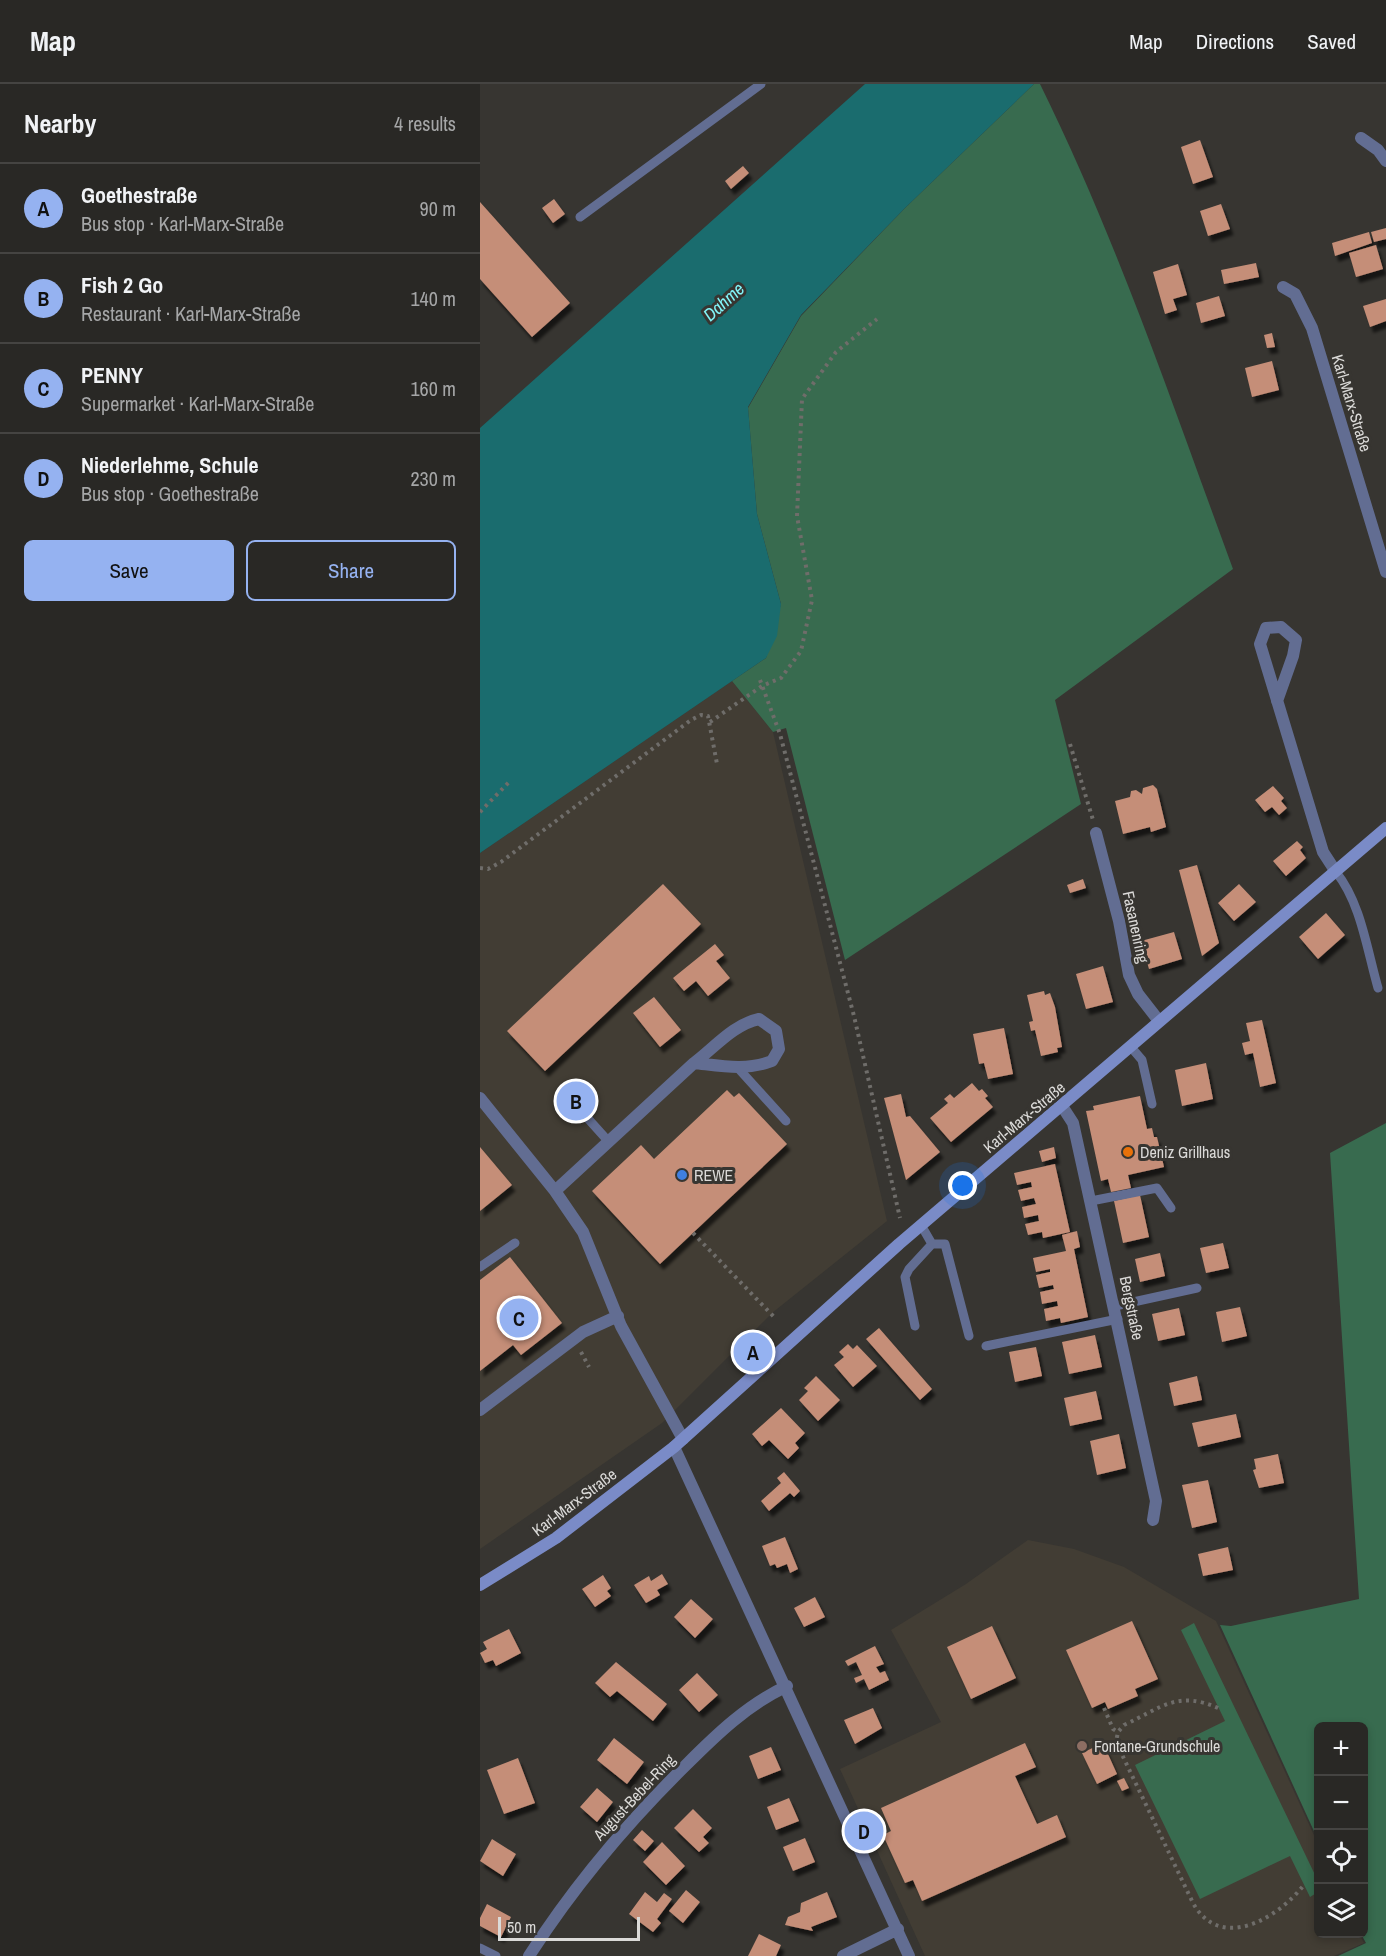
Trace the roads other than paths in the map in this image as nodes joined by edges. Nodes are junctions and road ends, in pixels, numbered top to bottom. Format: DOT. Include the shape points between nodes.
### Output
graph roads {
  1 [pos="761,84"];
  2 [pos="1361,138"];
  3 [pos="1386,161"];
  4 [pos="580,217"];
  5 [pos="1283,287"];
  6 [pos="1386,572"];
  7 [pos="1276,701"];
  8 [pos="1386,828"];
  9 [pos="1096,833"];
  10 [pos="1336,872"];
  11 [pos="1378,988"];
  12 [pos="1159,1021"];
  13 [pos="1130,1046"];
  14 [pos="694,1064"];
  15 [pos="738,1068"];
  16 [pos="480,1098"];
  17 [pos="1152,1104"];
  18 [pos="1062,1106"];
  19 [pos="582,1112"];
  20 [pos="786,1121"];
  21 [pos="609,1142"];
  22 [pos="555,1191"];
  23 [pos="1091,1201"];
  24 [pos="1171,1208"];
  25 [pos="921,1225"];
  26 [pos="515,1243"];
  27 [pos="932,1244"];
  28 [pos="480,1267"];
  29 [pos="1197,1288"];
  30 [pos="1114,1306"];
  31 [pos="618,1316"];
  32 [pos="1118,1319"];
  33 [pos="915,1326"];
  34 [pos="969,1336"];
  35 [pos="986,1346"];
  36 [pos="480,1410"];
  37 [pos="678,1443"];
  38 [pos="1153,1520"];
  39 [pos="480,1585"];
  40 [pos="787,1686"];
  41 [pos="898,1929"];
  42 [pos="480,1948"];
  43 [pos="496,1956"];
  44 [pos="529,1956"];
  45 [pos="843,1956"];
  46 [pos="909,1956"];
  1 -- 4 [label="lane"];
  2 -- 3 [label="street"];
  5 -- 6 [label="street, Karl-Marx-Straße" via="1295,294 1312,328"];
  7 -- 7 [label="street" via="1296,640 1281,627 1266,628 1260,644"];
  7 -- 10 [label="street" via="1323,852"];
  8 -- 10 [label="street, Karl-Marx-Straße"];
  9 -- 12 [label="street, Fasanenring" via="1129,975"];
  10 -- 11 [label="lane" via="1353,902"];
  10 -- 12 [label="street, Karl-Marx-Straße"];
  12 -- 13 [label="street, Karl-Marx-Straße"];
  13 -- 17 [label="lane" via="1142,1060"];
  13 -- 18 [label="street, Karl-Marx-Straße"];
  14 -- 15 [label="street"];
  14 -- 15 [label="street" via="740,1026 759,1019 776,1032 779,1049 772,1061 758,1067"];
  14 -- 21 [label="street"];
  15 -- 20 [label="lane"];
  16 -- 22 [label="street"];
  18 -- 23 [label="street, Bergstraße" via="1073,1123"];
  18 -- 25 [label="street, Karl-Marx-Straße"];
  19 -- 21 [label="lane"];
  21 -- 22 [label="street"];
  22 -- 31 [label="street" via="583,1232"];
  23 -- 24 [label="lane" via="1157,1188"];
  23 -- 30 [label="street, Bergstraße"];
  25 -- 27 [label="lane"];
  25 -- 37 [label="street, Karl-Marx-Straße"];
  26 -- 28 [label="lane"];
  27 -- 33 [label="lane" via="905,1277"];
  27 -- 34 [label="lane" via="945,1244"];
  29 -- 30 [label="lane"];
  30 -- 32 [label="street, Bergstraße"];
  31 -- 36 [label="street" via="583,1332"];
  31 -- 37 [label="street"];
  32 -- 35 [label="lane"];
  32 -- 38 [label="street, Bergstraße" via="1156,1501"];
  37 -- 39 [label="street, Karl-Marx-Straße" via="556,1538"];
  37 -- 40 [label="street"];
  40 -- 41 [label="street"];
  40 -- 44 [label="street, August-Bebel-Ring" via="711,1738 652,1798 573,1890"];
  41 -- 45 [label="street"];
  41 -- 46 [label="street"];
  42 -- 43 [label="lane"];
}
